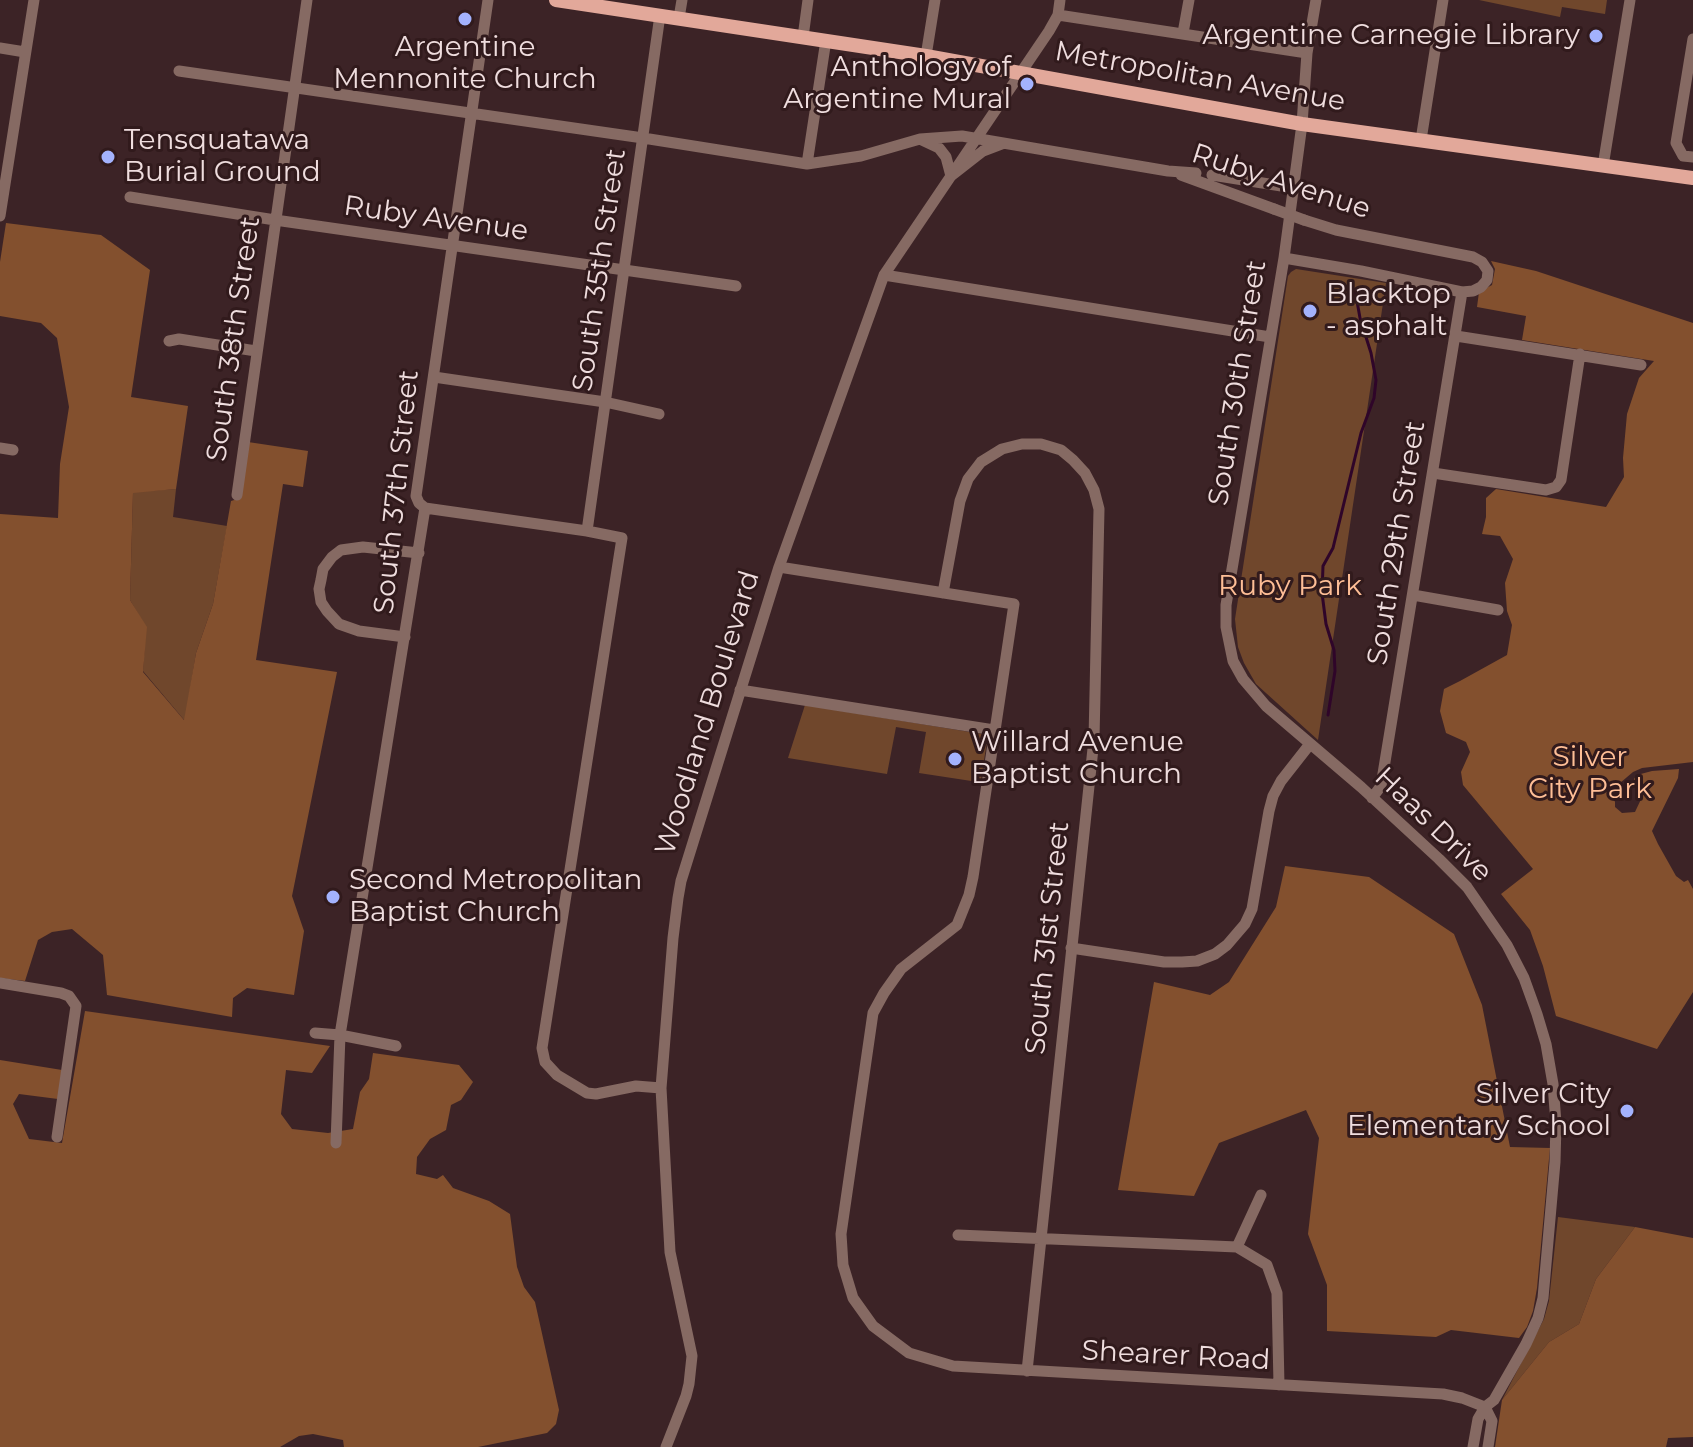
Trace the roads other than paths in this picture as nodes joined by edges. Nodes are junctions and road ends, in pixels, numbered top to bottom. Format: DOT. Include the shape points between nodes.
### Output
graph roads {
  1 [pos="34,0"];
  2 [pos="307,0"];
  3 [pos="488,0"];
  4 [pos="556,0"];
  5 [pos="682,0"];
  6 [pos="808,0"];
  7 [pos="935,0"];
  8 [pos="1060,0"];
  9 [pos="1189,0"];
  10 [pos="1316,0"];
  11 [pos="1443,0"];
  12 [pos="1630,0"];
  13 [pos="660,15"];
  14 [pos="1058,15"];
  15 [pos="679,18"];
  16 [pos="1183,33"];
  17 [pos="803,37"];
  18 [pos="1693,39"];
  19 [pos="826,40"];
  20 [pos="0,48"];
  21 [pos="25,52"];
  22 [pos="1307,53"];
  23 [pos="926,56"];
  24 [pos="179,71"];
  25 [pos="1021,73"];
  26 [pos="294,87"];
  27 [pos="472,113"];
  28 [pos="1302,124"];
  29 [pos="643,138"];
  30 [pos="977,138"];
  31 [pos="920,139"];
  32 [pos="1421,140"];
  33 [pos="1005,143"];
  34 [pos="1688,156"];
  35 [pos="807,164"];
  36 [pos="1603,166"];
  37 [pos="1168,171"];
  38 [pos="1196,173"];
  39 [pos="1212,175"];
  40 [pos="951,176"];
  41 [pos="1693,178"];
  42 [pos="2,182"];
  43 [pos="1294,188"];
  44 [pos="130,197"];
  45 [pos="0,216"];
  46 [pos="275,220"];
  47 [pos="453,246"];
  48 [pos="1284,258"];
  49 [pos="624,270"];
  50 [pos="884,275"];
  51 [pos="736,286"];
  52 [pos="1462,292"];
  53 [pos="1456,336"];
  54 [pos="1270,337"];
  55 [pos="169,341"];
  56 [pos="256,351"];
  57 [pos="1580,354"];
  58 [pos="1641,365"];
  59 [pos="434,377"];
  60 [pos="605,402"];
  61 [pos="659,414"];
  62 [pos="1433,473"];
  63 [pos="237,495"];
  64 [pos="425,508"];
  65 [pos="587,531"];
  66 [pos="419,553"];
  67 [pos="779,567"];
  68 [pos="943,593"];
  69 [pos="1413,595"];
  70 [pos="1498,610"];
  71 [pos="405,637"];
  72 [pos="740,690"];
  73 [pos="994,730"];
  74 [pos="1310,744"];
  75 [pos="1372,798"];
  76 [pos="1071,948"];
  77 [pos="0,983"];
  78 [pos="315,1033"];
  79 [pos="340,1035"];
  80 [pos="396,1046"];
  81 [pos="661,1088"];
  82 [pos="57,1137"];
  83 [pos="336,1143"];
  84 [pos="1261,1195"];
  85 [pos="958,1235"];
  86 [pos="1040,1238"];
  87 [pos="1237,1247"];
  88 [pos="1027,1371"];
  89 [pos="1279,1385"];
  90 [pos="1485,1407"];
  91 [pos="666,1447"];
  92 [pos="1473,1447"];
  93 [pos="1488,1447"];
  1 -- 21 [label="street"];
  2 -- 26 [label="street, South 38th Street"];
  3 -- 27 [label="street, South 37th Street"];
  4 -- 13 [label="main road, Metropolitan Avenue"];
  5 -- 15 [label="street"];
  6 -- 17 [label="street"];
  7 -- 23 [label="street"];
  8 -- 14 [label="street"];
  9 -- 16 [label="street"];
  10 -- 22 [label="street, South 30th Street"];
  11 -- 32 [label="street"];
  12 -- 36 [label="street"];
  13 -- 15 [label="main road, Metropolitan Avenue"];
  13 -- 29 [label="street, South 35th Street"];
  14 -- 16 [label="street"];
  14 -- 25 [label="street, Woodland Boulevard"];
  15 -- 17 [label="main road, Metropolitan Avenue"];
  16 -- 22 [label="street"];
  17 -- 19 [label="main road, Metropolitan Avenue"];
  18 -- 34 [label="street" via="1676,143"];
  19 -- 23 [label="main road, Metropolitan Avenue"];
  19 -- 35 [label="street"];
  20 -- 21 [label="street"];
  21 -- 42 [label="street"];
  22 -- 28 [label="street, South 30th Street"];
  23 -- 25 [label="main road, Metropolitan Avenue"];
  24 -- 26 [label="street"];
  25 -- 28 [label="main road, Metropolitan Avenue"];
  25 -- 30 [label="street, Woodland Boulevard"];
  26 -- 27 [label="street"];
  26 -- 46 [label="street, South 38th Street"];
  27 -- 29 [label="street"];
  27 -- 47 [label="street, South 37th Street"];
  28 -- 32 [label="main road, Metropolitan Avenue"];
  28 -- 43 [label="street, South 30th Street"];
  29 -- 35 [label="street"];
  29 -- 49 [label="street, South 35th Street"];
  30 -- 31 [label="street"];
  30 -- 33 [label="street"];
  30 -- 40 [label="street, Woodland Boulevard"];
  31 -- 35 [label="street"];
  31 -- 40 [label="street" via="939,148"];
  32 -- 36 [label="main road, Metropolitan Avenue"];
  33 -- 37 [label="street"];
  33 -- 40 [label="street" via="983,151"];
  36 -- 41 [label="main road, Metropolitan Avenue"];
  37 -- 38 [label="street"];
  37 -- 52 [label="street, Ruby Avenue, bridge" via="1336,230 1473,257 1488,271 1487,280"];
  39 -- 43 [label="street"];
  40 -- 50 [label="street, Woodland Boulevard"];
  42 -- 45 [label="street"];
  43 -- 48 [label="street, South 30th Street"];
  44 -- 46 [label="street, Ruby Avenue"];
  46 -- 47 [label="street, Ruby Avenue"];
  46 -- 56 [label="street, South 38th Street"];
  47 -- 49 [label="street, Ruby Avenue"];
  47 -- 59 [label="street, South 37th Street"];
  48 -- 52 [label="street"];
  48 -- 54 [label="street, South 30th Street"];
  49 -- 51 [label="street, Ruby Avenue"];
  49 -- 60 [label="street, South 35th Street"];
  50 -- 54 [label="street"];
  50 -- 67 [label="street, Woodland Boulevard"];
  52 -- 53 [label="street, South 29th Street"];
  53 -- 57 [label="street"];
  53 -- 62 [label="street, South 29th Street"];
  54 -- 74 [label="street, South 30th Street" via="1226,627 1243,679"];
  55 -- 56 [label="street"];
  56 -- 63 [label="street, South 38th Street"];
  57 -- 58 [label="street"];
  57 -- 62 [label="street" via="1556,487 1546,490"];
  59 -- 60 [label="street"];
  59 -- 64 [label="street, South 37th Street" via="416,496"];
  60 -- 61 [label="street"];
  60 -- 65 [label="street, South 35th Street"];
  62 -- 69 [label="street, South 29th Street"];
  64 -- 65 [label="street"];
  64 -- 66 [label="street, South 37th Street"];
  65 -- 81 [label="street" via="622,538 542,1048 545,1062 557,1075 587,1093"];
  66 -- 71 [label="street, South 37th Street"];
  66 -- 71 [label="street" via="341,550 323,569 319,589 321,602 339,624"];
  67 -- 68 [label="street"];
  67 -- 72 [label="street, Woodland Boulevard"];
  68 -- 73 [label="street" via="1014,604"];
  68 -- 76 [label="street, South 31st Street" via="960,501 981,462 1002,449 1041,444 1061,450 1085,473 1099,509 1094,739"];
  69 -- 70 [label="street"];
  69 -- 75 [label="street, South 29th Street" via="1381,786"];
  71 -- 79 [label="street, South 37th Street"];
  72 -- 73 [label="street"];
  72 -- 81 [label="street, Woodland Boulevard" via="678,898"];
  73 -- 88 [label="street, Shearer Road" via="973,877 957,925 901,969 873,1013 841,1234 853,1298 873,1326 909,1353 953,1366"];
  74 -- 75 [label="street, Haas Drive"];
  74 -- 76 [label="street" via="1273,796 1252,909 1227,945 1197,961 1164,962"];
  75 -- 90 [label="street, Haas Drive" via="1449,868 1490,918 1524,978 1546,1044 1556,1123 1543,1298 1526,1344"];
  76 -- 86 [label="street, South 31st Street"];
  77 -- 82 [label="street" via="61,993 76,1006"];
  78 -- 79 [label="street"];
  79 -- 80 [label="street"];
  79 -- 83 [label="street, South 37th Street"];
  81 -- 91 [label="street, Woodland Boulevard" via="670,1252 692,1356 689,1384"];
  84 -- 87 [label="street"];
  85 -- 86 [label="street"];
  86 -- 87 [label="street"];
  86 -- 88 [label="street, South 31st Street"];
  87 -- 89 [label="street" via="1267,1265 1277,1293"];
  88 -- 89 [label="street, Shearer Road"];
  89 -- 90 [label="street, Shearer Road" via="1443,1394"];
  90 -- 92 [label="street, Haas Drive"];
  90 -- 93 [label="street" via="1492,1421"];
}
